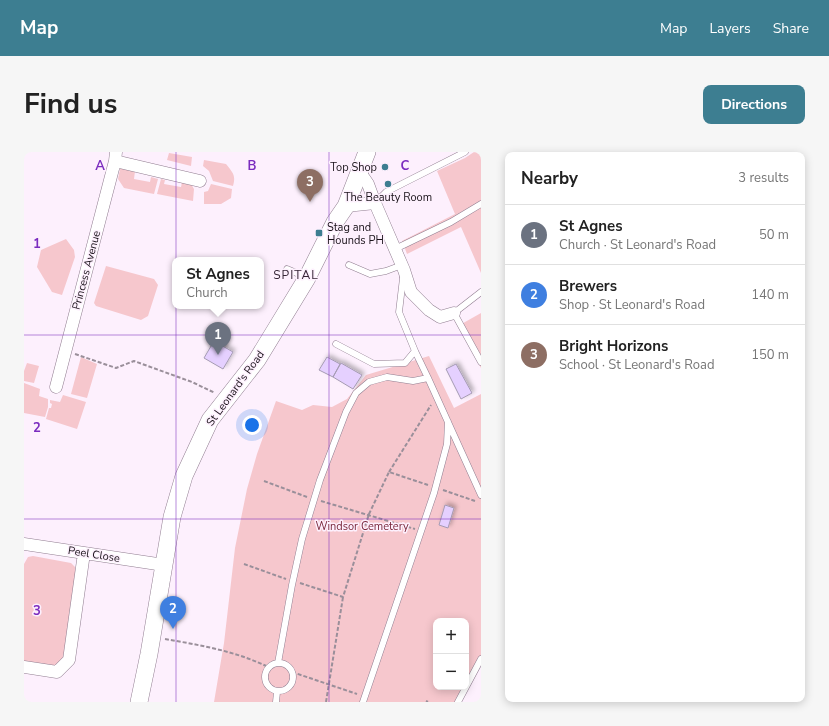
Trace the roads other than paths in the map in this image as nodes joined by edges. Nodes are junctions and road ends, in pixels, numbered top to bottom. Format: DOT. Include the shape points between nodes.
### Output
graph roads {
  1 [pos="366,152"];
  2 [pos="465,152"];
  3 [pos="115,156"];
  4 [pos="359,171"];
  5 [pos="200,181"];
  6 [pos="375,203"];
  7 [pos="481,204"];
  8 [pos="346,206"];
  9 [pos="395,249"];
  10 [pos="349,265"];
  11 [pos="403,268"];
  12 [pos="287,269"];
  13 [pos="307,278"];
  14 [pos="481,292"];
  15 [pos="454,313"];
  16 [pos="336,344"];
  17 [pos="415,351"];
  18 [pos="481,362"];
  19 [pos="428,378"];
  20 [pos="56,387"];
  21 [pos="448,422"];
  22 [pos="481,495"];
  23 [pos="24,544"];
  24 [pos="84,553"];
  25 [pos="164,565"];
  26 [pos="481,659"];
  27 [pos="278,663"];
  28 [pos="24,667"];
  29 [pos="277,692"];
  30 [pos="364,699"];
  31 [pos="139,702"];
  32 [pos="276,702"];
  33 [pos="458,702"];
  1 -- 4 [label="main road, St Leonard's Road"];
  2 -- 6 [label="lane" via="386,192"];
  3 -- 5 [label="street"];
  3 -- 20 [label="street, Princess Avenue"];
  4 -- 6 [label="street" via="368,184"];
  4 -- 8 [label="main road, St Leonard's Road"];
  6 -- 8 [label="street"];
  6 -- 9 [label="street"];
  7 -- 9 [label="lane" via="451,222"];
  8 -- 13 [label="main road, St Leonard's Road" via="335,222"];
  9 -- 11 [label="street"];
  10 -- 11 [label="lane" via="370,274"];
  11 -- 15 [label="street" via="411,292 429,310 440,317"];
  11 -- 17 [label="lane" via="399,312"];
  12 -- 13 [label="lane"];
  13 -- 25 [label="main road, St Leonard's Road" via="257,360 210,420 184,476 172,517"];
  14 -- 15 [label="lane"];
  15 -- 18 [label="lane"];
  16 -- 17 [label="lane" via="374,364 405,363"];
  17 -- 19 [label="lane"];
  19 -- 21 [label="lane"];
  19 -- 27 [label="lane" via="412,381 387,377 369,382 356,393 346,412 302,539"];
  21 -- 22 [label="lane"];
  21 -- 30 [label="lane" via="447,444 435,487"];
  23 -- 24 [label="street, Peel Close"];
  24 -- 25 [label="street, Peel Close"];
  24 -- 28 [label="street" via="69,660 56,672"];
  25 -- 31 [label="main road, St Leonard's Road"];
  26 -- 33 [label="lane"];
  27 -- 29 [label="lane" via="268,667 265,674 265,682 270,689"];
  27 -- 29 [label="lane" via="287,665 292,672 292,683 284,691"];
  29 -- 32 [label="lane"];
}
